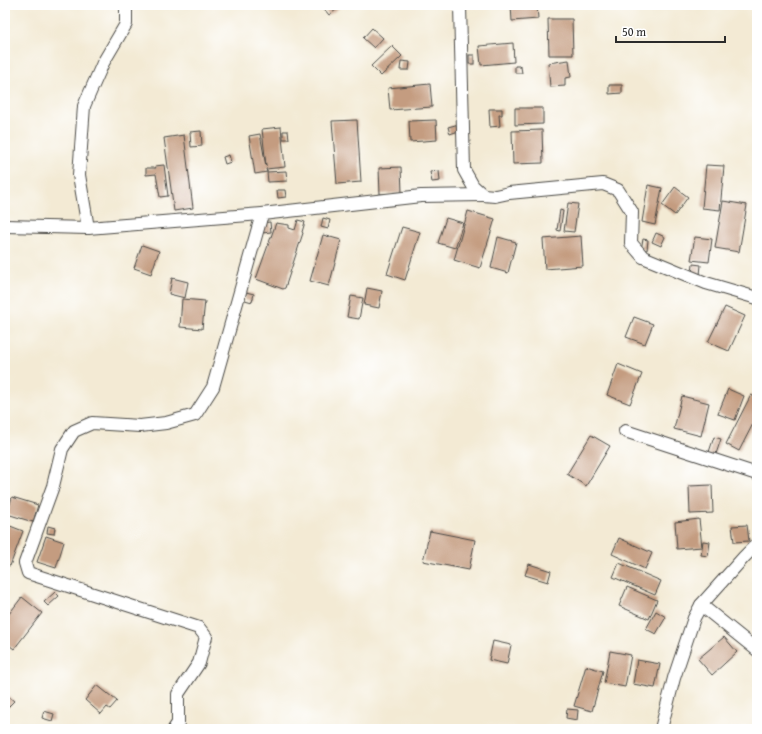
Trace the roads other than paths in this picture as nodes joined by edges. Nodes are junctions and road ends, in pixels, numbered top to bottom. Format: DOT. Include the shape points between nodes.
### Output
graph roads {
  1 [pos="126,5"];
  2 [pos="460,5"];
  3 [pos="483,195"];
  4 [pos="262,214"];
  5 [pos="5,226"];
  6 [pos="88,228"];
  7 [pos="757,298"];
  8 [pos="625,431"];
  9 [pos="757,474"];
  10 [pos="757,544"];
  11 [pos="701,605"];
  12 [pos="757,650"];
  13 [pos="174,729"];
  14 [pos="661,729"];
  1 -- 6 [label="street" via="126,24 103,63 84,106 79,175"];
  2 -- 3 [label="street" via="464,170 473,186"];
  3 -- 4 [label="street" via="421,196"];
  3 -- 7 [label="street" via="496,196 509,192 604,184 618,190 632,212 631,243 642,257 706,283"];
  4 -- 6 [label="street"];
  4 -- 13 [label="street" via="213,387 195,414 166,423 146,425 92,423 74,431 62,449 53,486 26,563 28,573 199,628 206,637 199,663 178,694 178,724"];
  5 -- 6 [label="street"];
  8 -- 9 [label="street"];
  10 -- 11 [label="street"];
  11 -- 12 [label="street"];
  11 -- 14 [label="street" via="694,618 674,678"];
}
